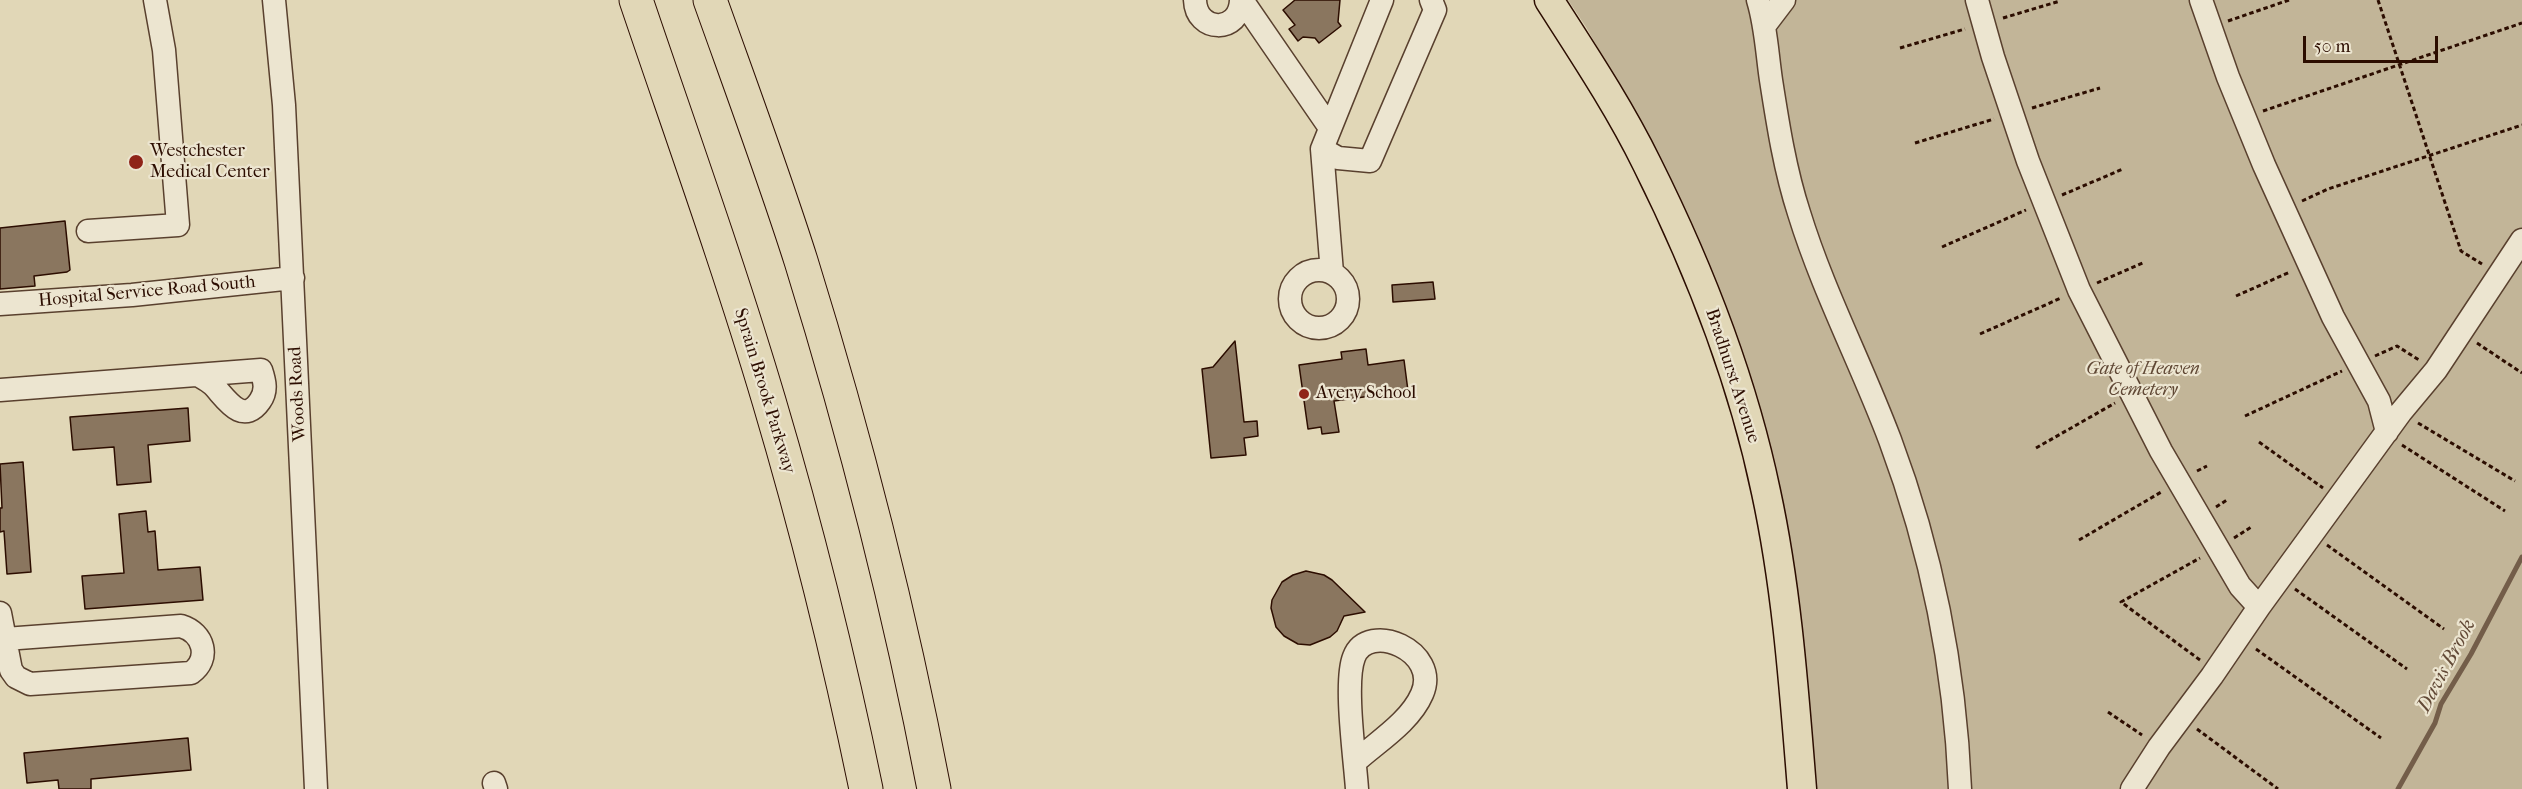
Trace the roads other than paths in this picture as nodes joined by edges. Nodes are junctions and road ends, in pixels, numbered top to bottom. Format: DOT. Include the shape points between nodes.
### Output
graph roads {
  1 [pos="155,0"];
  2 [pos="273,0"];
  3 [pos="636,0"];
  4 [pos="710,0"];
  5 [pos="1195,0"];
  6 [pos="1241,0"];
  7 [pos="1382,0"];
  8 [pos="1431,0"];
  9 [pos="1549,0"];
  10 [pos="1758,0"];
  11 [pos="1784,0"];
  12 [pos="1977,0"];
  13 [pos="2201,0"];
  14 [pos="1765,25"];
  15 [pos="1326,138"];
  16 [pos="88,231"];
  17 [pos="2522,240"];
  18 [pos="1332,273"];
  19 [pos="293,279"];
  20 [pos="0,304"];
  21 [pos="198,375"];
  22 [pos="0,390"];
  23 [pos="2387,432"];
  24 [pos="2259,607"];
  25 [pos="0,613"];
  26 [pos="5,639"];
  27 [pos="1355,762"];
  28 [pos="316,789"];
  29 [pos="866,789"];
  30 [pos="934,789"];
  31 [pos="1357,789"];
  32 [pos="1802,789"];
  33 [pos="1960,789"];
  34 [pos="2132,789"];
  1 -- 16 [label="street" via="164,50 178,225"];
  2 -- 19 [label="street, Woods Road" via="284,105"];
  3 -- 29 [label="highway, Sprain Brook Parkway" via="787,462 825,605"];
  4 -- 30 [label="highway" via="783,208 840,394 887,569"];
  5 -- 6 [label="street" via="1195,8 1204,21 1219,26 1233,20"];
  6 -- 15 [label="street"];
  7 -- 15 [label="street"];
  8 -- 15 [label="street" via="1435,10 1370,160 1338,158"];
  9 -- 32 [label="main road, Bradhurst Avenue" via="1646,162 1720,330 1749,420 1782,581"];
  10 -- 14 [label="street"];
  11 -- 14 [label="street"];
  12 -- 24 [label="street" via="2040,192 2079,290 2161,451 2240,586"];
  13 -- 23 [label="street" via="2244,117 2284,210 2379,401"];
  14 -- 33 [label="street" via="1778,122 1799,213 1818,271 1890,440 1924,543 1937,597 1958,734"];
  15 -- 18 [label="street"];
  17 -- 23 [label="street" via="2436,370"];
  19 -- 20 [label="street, Hospital Service Road South"];
  19 -- 28 [label="street, Woods Road"];
  21 -- 22 [label="street"];
  23 -- 24 [label="street"];
  24 -- 34 [label="street"];
  25 -- 26 [label="street"];
  26 -- 26 [label="street" via="10,670 30,684 191,673 197,669 202,648 200,637 181,626"];
  27 -- 27 [label="street" via="1350,674 1354,655 1363,645 1379,641 1400,643 1415,655 1425,673 1423,693 1411,713"];
  27 -- 31 [label="street"];
}
